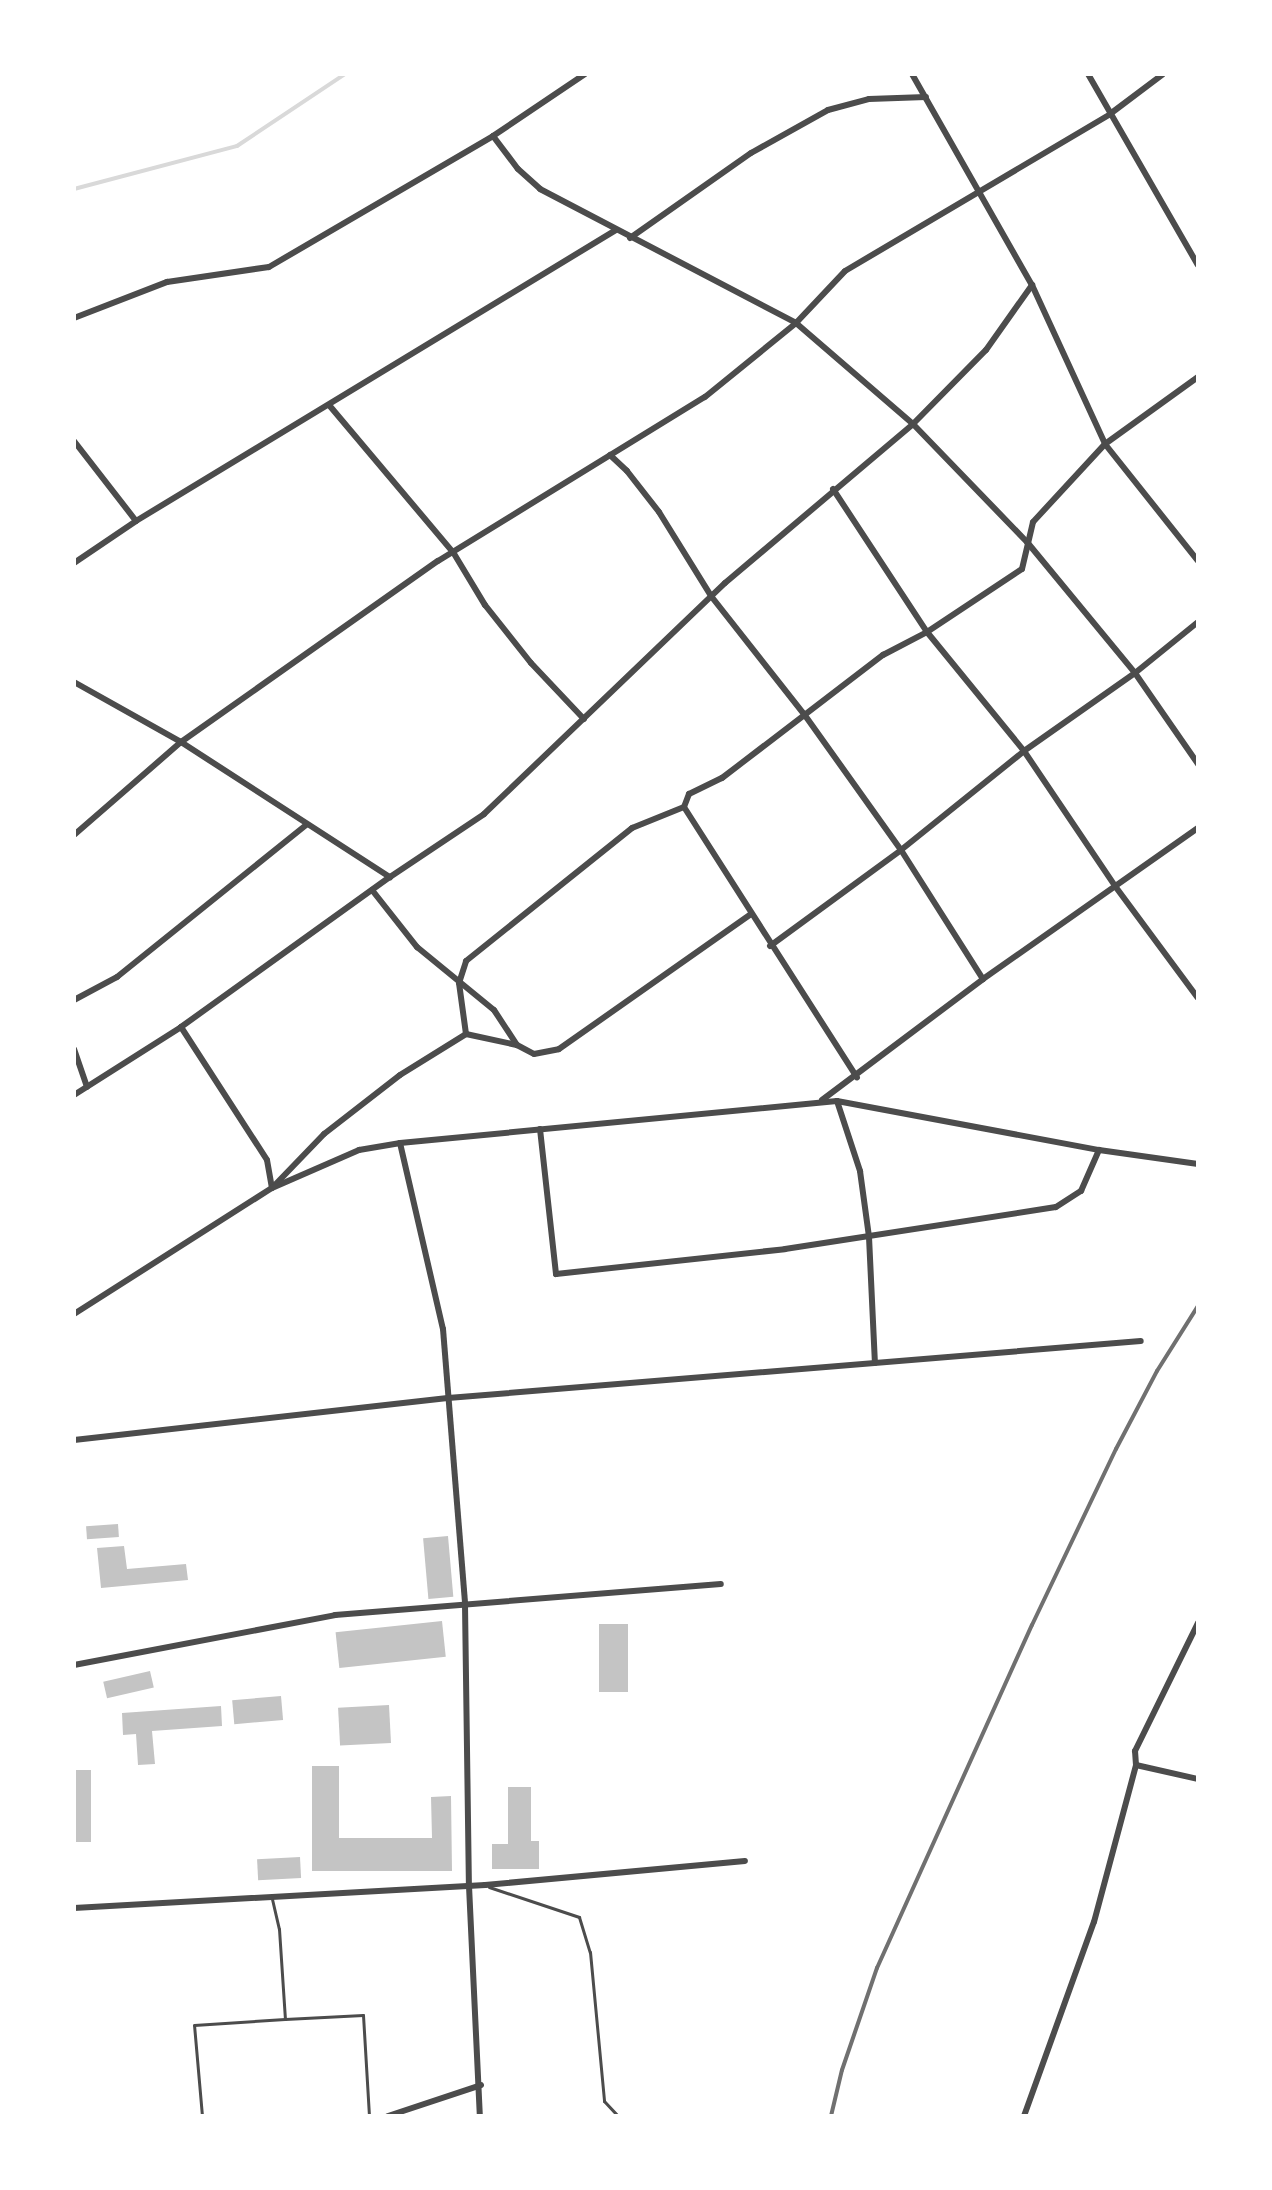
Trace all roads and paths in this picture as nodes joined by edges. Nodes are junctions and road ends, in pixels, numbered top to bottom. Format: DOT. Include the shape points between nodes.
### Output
graph roads {
  1 [pos="585,74"];
  2 [pos="912,74"];
  3 [pos="1088,74"];
  4 [pos="1163,74"];
  5 [pos="926,97"];
  6 [pos="1110,114"];
  7 [pos="493,136"];
  8 [pos="981,189"];
  9 [pos="616,230"];
  10 [pos="630,238"];
  11 [pos="1198,265"];
  12 [pos="1032,285"];
  13 [pos="74,318"];
  14 [pos="796,323"];
  15 [pos="1198,377"];
  16 [pos="329,405"];
  17 [pos="913,424"];
  18 [pos="74,441"];
  19 [pos="1105,444"];
  20 [pos="610,455"];
  21 [pos="833,489"];
  22 [pos="136,521"];
  23 [pos="1027,542"];
  24 [pos="453,552"];
  25 [pos="1198,561"];
  26 [pos="74,563"];
  27 [pos="711,596"];
  28 [pos="1198,622"];
  29 [pos="927,632"];
  30 [pos="1135,673"];
  31 [pos="74,682"];
  32 [pos="804,714"];
  33 [pos="584,719"];
  34 [pos="181,742"];
  35 [pos="1024,751"];
  36 [pos="1198,764"];
  37 [pos="684,807"];
  38 [pos="306,825"];
  39 [pos="1198,828"];
  40 [pos="74,835"];
  41 [pos="901,850"];
  42 [pos="390,877"];
  43 [pos="1115,886"];
  44 [pos="372,890"];
  45 [pos="750,915"];
  46 [pos="770,946"];
  47 [pos="983,979"];
  48 [pos="459,983"];
  49 [pos="1198,998"];
  50 [pos="74,1000"];
  51 [pos="181,1027"];
  52 [pos="466,1034"];
  53 [pos="517,1045"];
  54 [pos="74,1049"];
  55 [pos="857,1077"];
  56 [pos="87,1087"];
  57 [pos="74,1095"];
  58 [pos="820,1101"];
  59 [pos="837,1101"];
  60 [pos="540,1129"];
  61 [pos="400,1143"];
  62 [pos="1099,1150"];
  63 [pos="1198,1164"];
  64 [pos="272,1188"];
  65 [pos="869,1237"];
  66 [pos="74,1314"];
  67 [pos="1141,1341"];
  68 [pos="875,1363"];
  69 [pos="448,1398"];
  70 [pos="74,1440"];
  71 [pos="721,1584"];
  72 [pos="465,1605"];
  73 [pos="1198,1623"];
  74 [pos="74,1665"];
  75 [pos="1136,1765"];
  76 [pos="1198,1779"];
  77 [pos="745,1861"];
  78 [pos="485,1885"];
  79 [pos="469,1886"];
  80 [pos="272,1899"];
  81 [pos="74,1908"];
  82 [pos="285,2019"];
  83 [pos="481,2085"];
  84 [pos="202,2116"];
  85 [pos="369,2116"];
  86 [pos="388,2116"];
  87 [pos="480,2116"];
  88 [pos="618,2116"];
  89 [pos="1024,2116"];
  1 -- 7 [label="street"];
  2 -- 5 [label="street"];
  3 -- 6 [label="street"];
  4 -- 6 [label="street"];
  5 -- 8 [label="street"];
  5 -- 10 [label="street" via="869,99 828,110 751,153"];
  6 -- 8 [label="street"];
  6 -- 11 [label="street"];
  7 -- 9 [label="street" via="540,189"];
  7 -- 13 [label="street" via="269,267 167,282"];
  8 -- 12 [label="street"];
  8 -- 14 [label="street" via="845,271"];
  9 -- 10 [label="street"];
  9 -- 16 [label="street"];
  10 -- 14 [label="street"];
  12 -- 17 [label="street" via="986,350"];
  12 -- 19 [label="street"];
  14 -- 17 [label="street"];
  14 -- 20 [label="street" via="705,397"];
  15 -- 19 [label="street"];
  16 -- 22 [label="street"];
  16 -- 24 [label="street"];
  17 -- 21 [label="street"];
  17 -- 23 [label="street"];
  18 -- 22 [label="street"];
  19 -- 23 [label="street" via="1033,522"];
  19 -- 25 [label="street"];
  20 -- 24 [label="street"];
  20 -- 27 [label="street" via="659,512"];
  21 -- 27 [label="street"];
  21 -- 29 [label="street"];
  22 -- 26 [label="street"];
  23 -- 29 [label="street" via="1022,569"];
  23 -- 30 [label="street"];
  24 -- 33 [label="street" via="485,605"];
  24 -- 34 [label="street"];
  27 -- 32 [label="street"];
  27 -- 33 [label="street"];
  28 -- 30 [label="street"];
  29 -- 32 [label="street" via="883,655"];
  29 -- 35 [label="street"];
  30 -- 35 [label="street"];
  30 -- 36 [label="street"];
  31 -- 34 [label="street"];
  32 -- 37 [label="street" via="722,778 689,794"];
  32 -- 41 [label="street"];
  33 -- 42 [label="street" via="484,814"];
  34 -- 38 [label="street"];
  34 -- 40 [label="street"];
  35 -- 41 [label="street"];
  35 -- 43 [label="street"];
  37 -- 45 [label="street"];
  37 -- 48 [label="street" via="632,828 466,961"];
  38 -- 42 [label="street"];
  38 -- 50 [label="street" via="117,977"];
  39 -- 43 [label="street"];
  41 -- 46 [label="street"];
  41 -- 47 [label="street"];
  42 -- 44 [label="street"];
  43 -- 47 [label="street"];
  43 -- 49 [label="street"];
  44 -- 48 [label="street" via="417,947"];
  44 -- 51 [label="street"];
  45 -- 46 [label="street"];
  45 -- 53 [label="street" via="559,1049 534,1054"];
  46 -- 55 [label="street"];
  47 -- 55 [label="street"];
  48 -- 52 [label="street"];
  48 -- 53 [label="street" via="494,1010"];
  51 -- 56 [label="street"];
  51 -- 64 [label="street" via="267,1160"];
  52 -- 53 [label="street"];
  52 -- 64 [label="street" via="400,1075 324,1134"];
  54 -- 56 [label="street"];
  55 -- 58 [label="street"];
  56 -- 57 [label="street"];
  58 -- 59 [label="street"];
  58 -- 60 [label="street"];
  59 -- 62 [label="street"];
  59 -- 65 [label="street" via="860,1171"];
  60 -- 61 [label="street"];
  60 -- 65 [label="street" via="556,1274"];
  61 -- 64 [label="street" via="359,1150"];
  61 -- 69 [label="street" via="443,1329"];
  62 -- 63 [label="street"];
  62 -- 65 [label="street" via="1081,1191 1056,1207"];
  64 -- 66 [label="street"];
  65 -- 68 [label="street"];
  67 -- 68 [label="street"];
  68 -- 69 [label="street"];
  69 -- 70 [label="street"];
  69 -- 72 [label="street"];
  71 -- 72 [label="street"];
  72 -- 74 [label="street" via="335,1615"];
  72 -- 79 [label="street"];
  73 -- 75 [label="street" via="1135,1751"];
  75 -- 76 [label="street"];
  75 -- 89 [label="street" via="1094,1922"];
  77 -- 78 [label="street"];
  78 -- 79 [label="street"];
  78 -- 88 [label="lane" via="579,1917 590,1952 604,2101"];
  79 -- 80 [label="street"];
  79 -- 83 [label="street"];
  80 -- 81 [label="street"];
  80 -- 82 [label="lane"];
  82 -- 84 [label="lane" via="194,2025"];
  82 -- 85 [label="lane" via="363,2015"];
  83 -- 86 [label="street"];
  83 -- 87 [label="street"];
}
